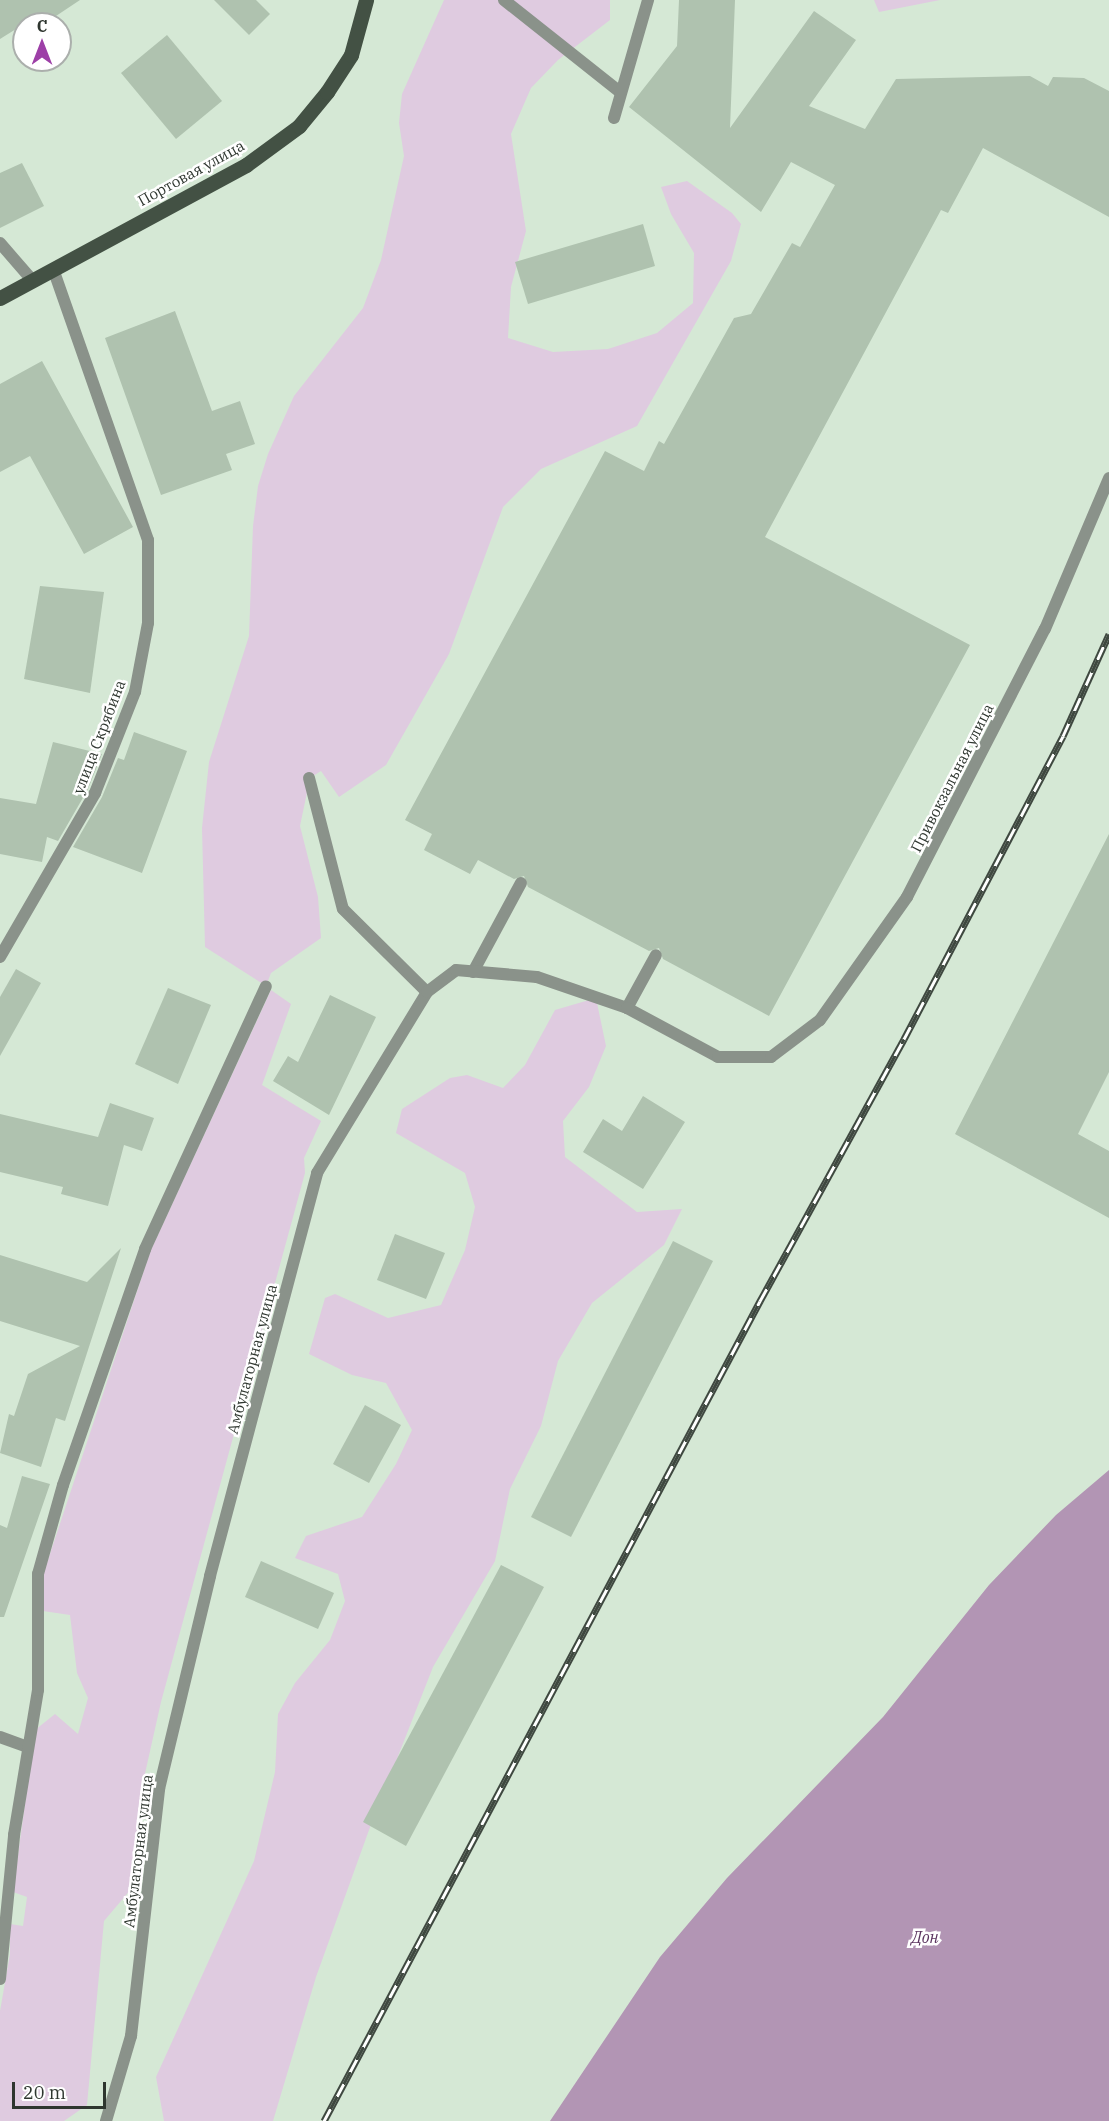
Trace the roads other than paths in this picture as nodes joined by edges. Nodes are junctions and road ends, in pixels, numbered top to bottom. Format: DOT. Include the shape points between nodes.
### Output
graph roads {
  1 [pos="366,0"];
  2 [pos="504,0"];
  3 [pos="648,0"];
  4 [pos="620,93"];
  5 [pos="614,118"];
  6 [pos="0,243"];
  7 [pos="53,269"];
  8 [pos="32,280"];
  9 [pos="0,297"];
  10 [pos="1109,478"];
  11 [pos="309,778"];
  12 [pos="521,883"];
  13 [pos="656,955"];
  14 [pos="0,957"];
  15 [pos="473,972"];
  16 [pos="266,986"];
  17 [pos="427,992"];
  18 [pos="627,1008"];
  19 [pos="771,1057"];
  20 [pos="0,1737"];
  21 [pos="27,1747"];
  22 [pos="0,1979"];
  23 [pos="106,2121"];
  1 -- 7 [label="main road, Портовая улица" via="351,55 299,126 246,165"];
  2 -- 4 [label="street"];
  3 -- 4 [label="street" via="629,78"];
  4 -- 5 [label="street"];
  6 -- 8 [label="street"];
  7 -- 8 [label="main road, Портовая улица"];
  7 -- 14 [label="street, улица Скрябина" via="148,540 148,623 135,692 95,793"];
  8 -- 9 [label="main road, Портовая улица"];
  10 -- 19 [label="street, Привокзальная улица" via="1045,629 907,897 820,1020"];
  11 -- 17 [label="street" via="343,909"];
  12 -- 15 [label="street"];
  13 -- 18 [label="street"];
  15 -- 17 [label="street, Амбулаторная улица" via="456,970"];
  15 -- 18 [label="street, Амбулаторная улица" via="537,977"];
  16 -- 21 [label="street" via="145,1249 63,1485 38,1574 38,1690"];
  17 -- 23 [label="street, Амбулаторная улица" via="317,1173 210,1576 159,1789 131,2036"];
  18 -- 19 [label="street, Амбулаторная улица" via="718,1057"];
  20 -- 21 [label="street"];
  21 -- 22 [label="street"];
}
